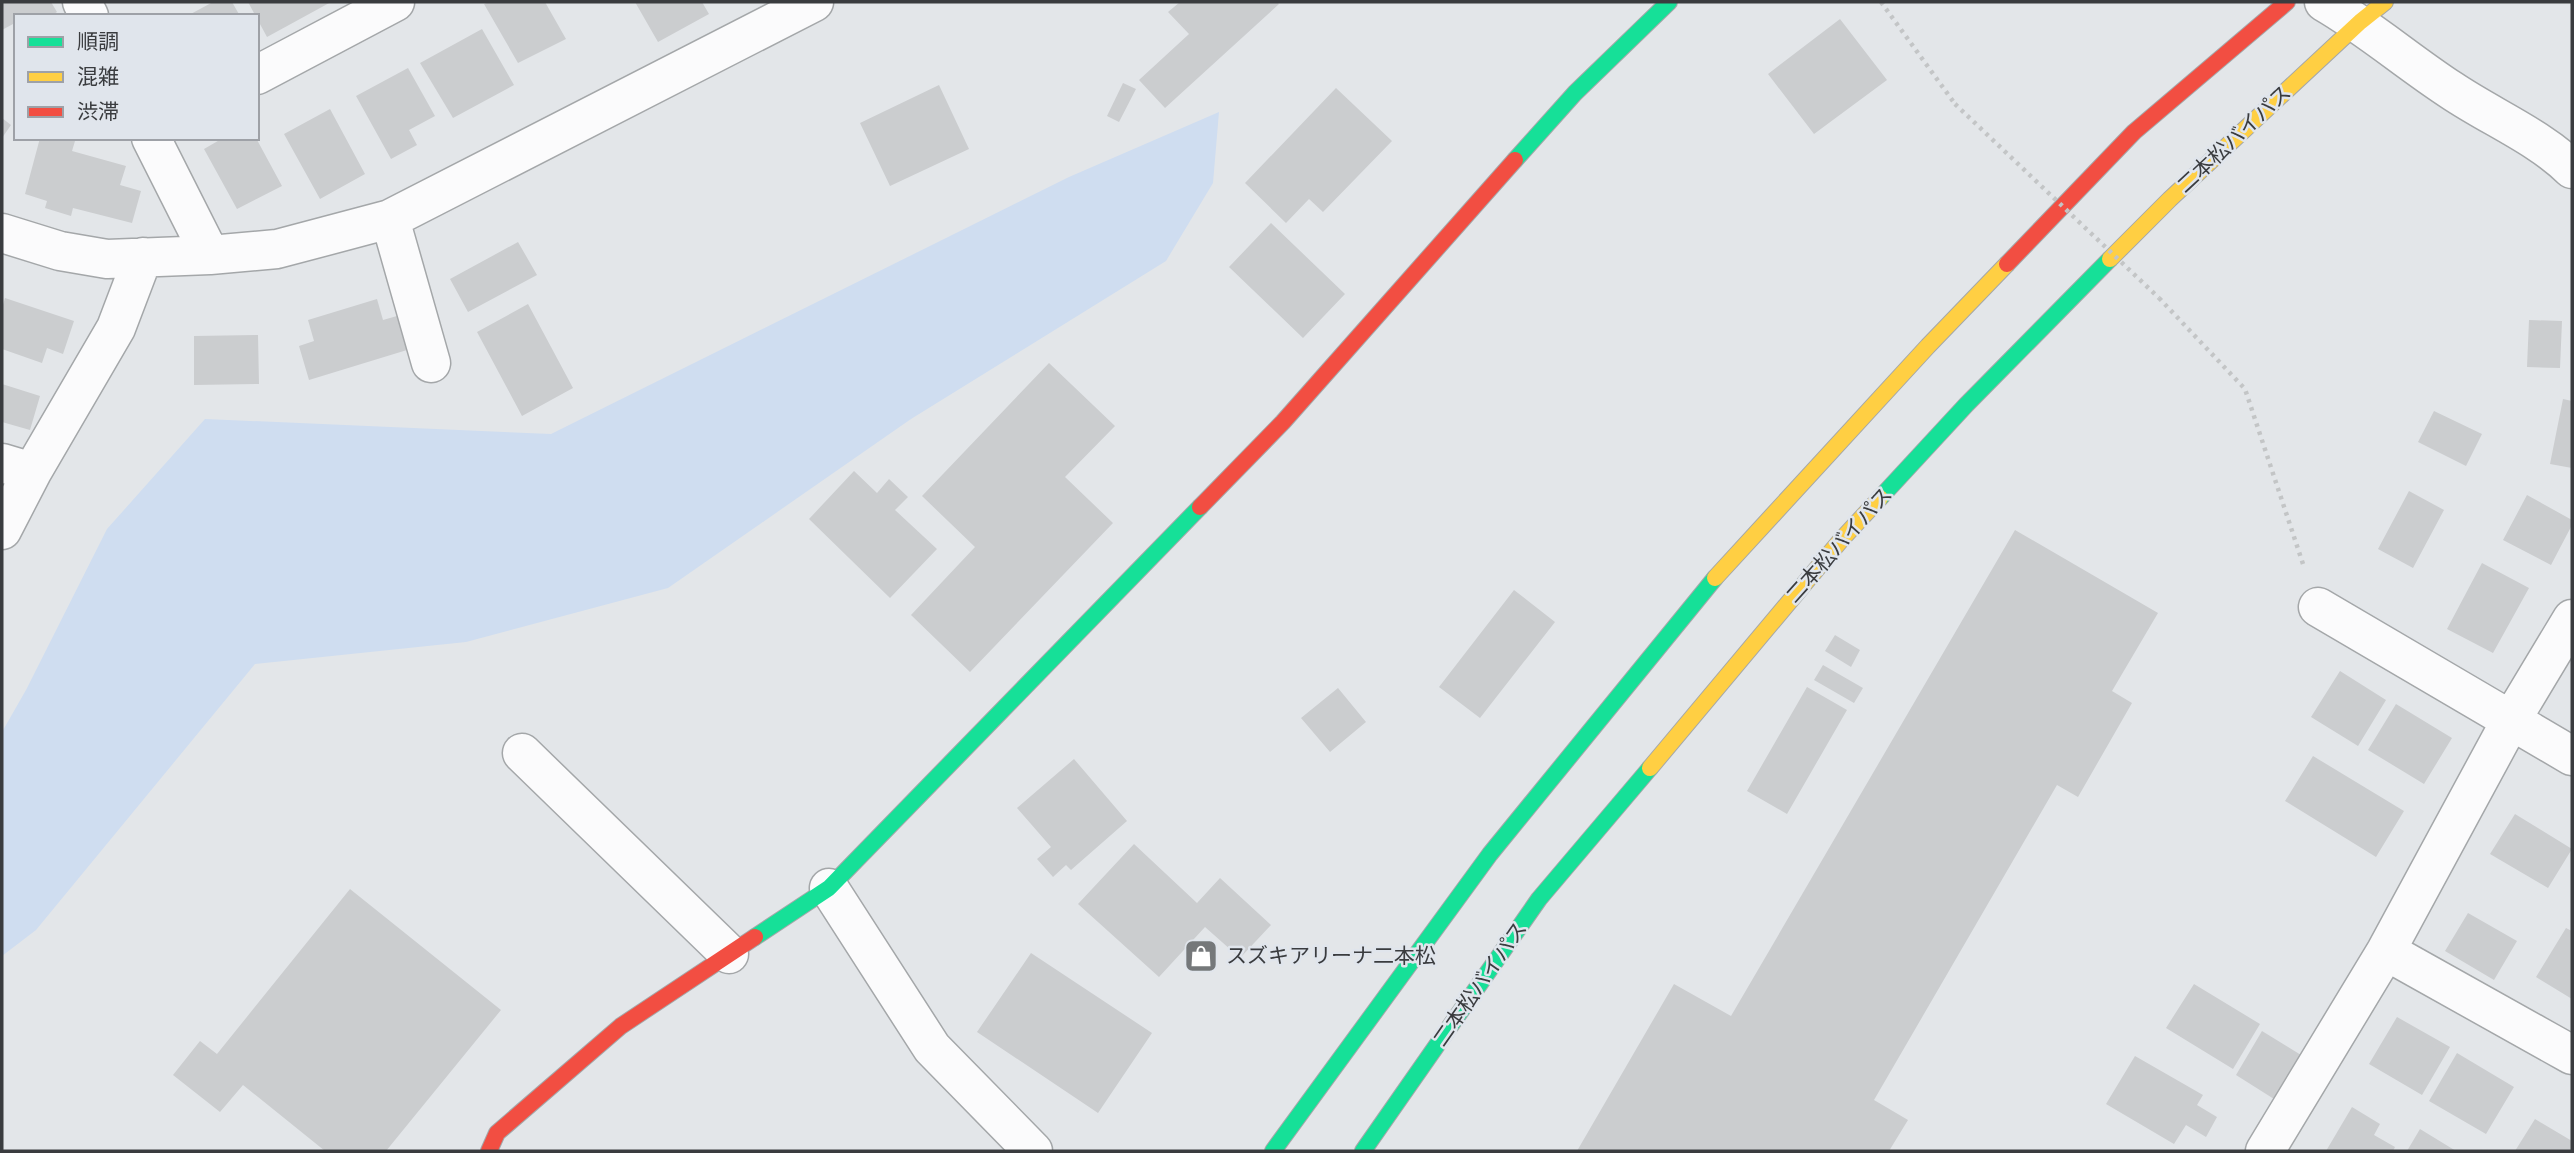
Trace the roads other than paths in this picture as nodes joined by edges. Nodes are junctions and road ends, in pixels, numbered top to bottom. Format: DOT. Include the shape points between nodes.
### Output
graph roads {
  1 [pos="395,2"];
  2 [pos="814,2"];
  3 [pos="1669,2"];
  4 [pos="2287,2"];
  5 [pos="2324,2"];
  6 [pos="2372,12"];
  7 [pos="259,74"];
  8 [pos="152,140"];
  9 [pos="2572,169"];
  10 [pos="390,219"];
  11 [pos="2,233"];
  12 [pos="210,255"];
  13 [pos="143,257"];
  14 [pos="431,363"];
  15 [pos="17,468"];
  16 [pos="2,530"];
  17 [pos="2318,607"];
  18 [pos="2572,619"];
  19 [pos="2510,722"];
  20 [pos="522,753"];
  21 [pos="2572,756"];
  22 [pos="828,888"];
  23 [pos="2386,951"];
  24 [pos="729,954"];
  25 [pos="2572,1055"];
  26 [pos="489,1151"];
  27 [pos="1033,1151"];
  28 [pos="1273,1151"];
  29 [pos="1363,1151"];
  30 [pos="2265,1151"];
  1 -- 7 [label="street"];
  2 -- 10 [label="street"];
  3 -- 22 [label="main road" via="1575,93 1283,422"];
  4 -- 28 [label="main road" via="2134,132 1928,346 1700,594 1490,854"];
  5 -- 6 [label="street"];
  6 -- 9 [label="street" via="2451,90 2556,154"];
  6 -- 29 [label="main road, 二本松バイパス" via="2170,199 1966,405 1841,540 1539,899"];
  8 -- 12 [label="street"];
  10 -- 12 [label="street" via="277,249"];
  10 -- 14 [label="street"];
  11 -- 13 [label="street" via="60,251 107,259"];
  12 -- 13 [label="street"];
  13 -- 15 [label="street" via="116,328"];
  15 -- 16 [label="street"];
  17 -- 19 [label="street"];
  18 -- 19 [label="street"];
  19 -- 21 [label="street"];
  19 -- 23 [label="street"];
  20 -- 24 [label="street"];
  22 -- 24 [label="main road"];
  22 -- 27 [label="street" via="932,1048"];
  23 -- 25 [label="street"];
  23 -- 30 [label="street"];
  24 -- 26 [label="main road" via="621,1026 497,1133"];
}
